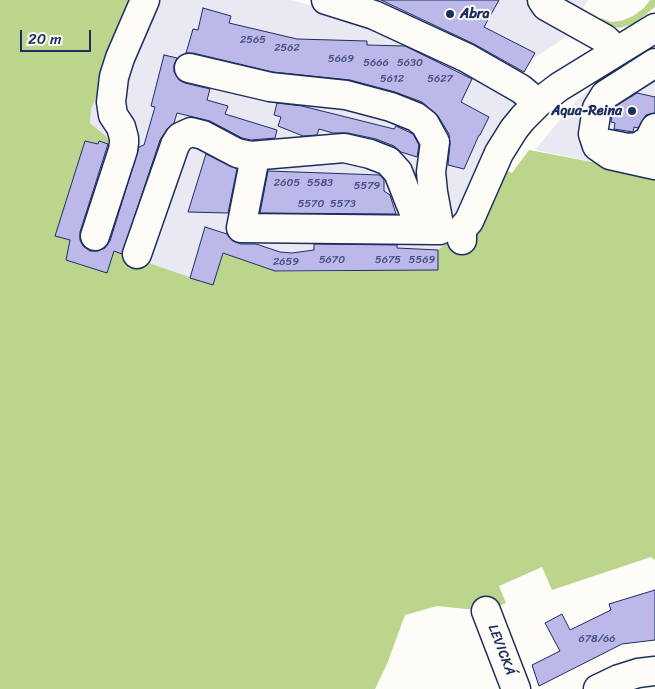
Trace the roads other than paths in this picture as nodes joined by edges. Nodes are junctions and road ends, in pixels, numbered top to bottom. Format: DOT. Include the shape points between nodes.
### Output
graph roads {
  1 [pos="145,0"];
  2 [pos="542,0"];
  3 [pos="338,1"];
  4 [pos="655,28"];
  5 [pos="617,51"];
  6 [pos="655,63"];
  7 [pos="188,68"];
  8 [pos="538,103"];
  9 [pos="655,128"];
  10 [pos="594,142"];
  11 [pos="255,157"];
  12 [pos="653,161"];
  13 [pos="446,232"];
  14 [pos="95,236"];
  15 [pos="137,254"];
  16 [pos="486,611"];
  17 [pos="655,671"];
  18 [pos="516,689"];
  19 [pos="598,689"];
  1 -- 14 [label="street" via="114,77 111,102 124,142"];
  2 -- 5 [label="street" via="546,6 605,39"];
  3 -- 8 [label="street" via="467,58 521,89"];
  4 -- 5 [label="street"];
  5 -- 8 [label="street"];
  6 -- 10 [label="street" via="603,98 596,114 592,134"];
  7 -- 13 [label="street" via="270,87 346,95 416,117 425,124 435,142 431,172 433,192"];
  8 -- 13 [label="street" via="502,148 469,221"];
  9 -- 10 [label="street" via="648,140 638,147"];
  10 -- 12 [label="street" via="610,155"];
  11 -- 13 [label="street" via="344,148 363,151 388,162"];
  11 -- 13 [label="street" via="241,228"];
  11 -- 15 [label="street" via="236,153 191,132 180,137"];
  16 -- 18 [label="street, LEVICKÁ"];
  17 -- 19 [label="street" via="638,673"];
}
